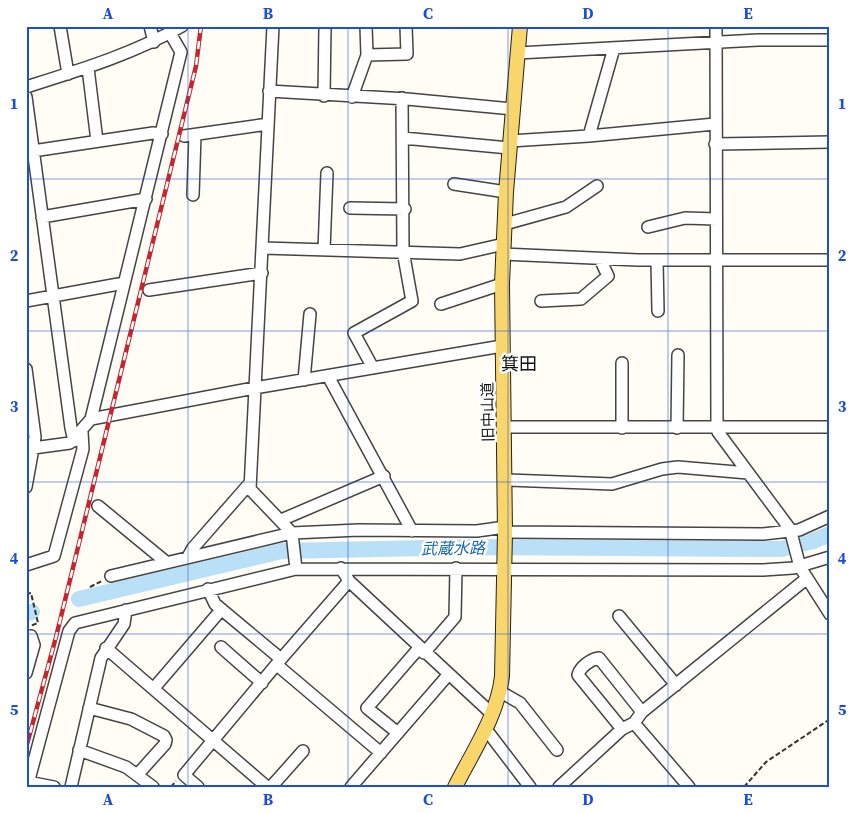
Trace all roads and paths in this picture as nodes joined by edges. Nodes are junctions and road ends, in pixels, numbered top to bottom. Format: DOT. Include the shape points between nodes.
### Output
graph roads {
  1 [pos="60,26"];
  2 [pos="150,26"];
  3 [pos="182,26"];
  4 [pos="272,26"];
  5 [pos="325,26"];
  6 [pos="366,26"];
  7 [pos="406,26"];
  8 [pos="520,26"];
  9 [pos="716,26"];
  10 [pos="170,33"];
  11 [pos="830,40"];
  12 [pos="154,42"];
  13 [pos="718,42"];
  14 [pos="614,48"];
  15 [pos="518,54"];
  16 [pos="367,56"];
  17 [pos="88,68"];
  18 [pos="68,74"];
  19 [pos="26,87"];
  20 [pos="269,91"];
  21 [pos="324,96"];
  22 [pos="352,97"];
  23 [pos="26,98"];
  24 [pos="402,98"];
  25 [pos="512,109"];
  26 [pos="268,124"];
  27 [pos="715,124"];
  28 [pos="162,134"];
  29 [pos="590,136"];
  30 [pos="403,138"];
  31 [pos="97,141"];
  32 [pos="830,142"];
  33 [pos="510,144"];
  34 [pos="715,144"];
  35 [pos="29,152"];
  36 [pos="327,173"];
  37 [pos="454,184"];
  38 [pos="597,186"];
  39 [pos="506,192"];
  40 [pos="193,195"];
  41 [pos="146,199"];
  42 [pos="350,208"];
  43 [pos="405,209"];
  44 [pos="42,217"];
  45 [pos="716,219"];
  46 [pos="505,224"];
  47 [pos="648,227"];
  48 [pos="263,248"];
  49 [pos="504,249"];
  50 [pos="324,250"];
  51 [pos="403,251"];
  52 [pos="600,259"];
  53 [pos="830,260"];
  54 [pos="657,261"];
  55 [pos="716,262"];
  56 [pos="262,273"];
  57 [pos="124,283"];
  58 [pos="502,284"];
  59 [pos="149,290"];
  60 [pos="52,296"];
  61 [pos="26,301"];
  62 [pos="541,301"];
  63 [pos="441,304"];
  64 [pos="658,311"];
  65 [pos="310,314"];
  66 [pos="502,346"];
  67 [pos="678,355"];
  68 [pos="622,363"];
  69 [pos="373,368"];
  70 [pos="26,369"];
  71 [pos="328,376"];
  72 [pos="304,380"];
  73 [pos="254,388"];
  74 [pos="91,419"];
  75 [pos="505,427"];
  76 [pos="830,427"];
  77 [pos="622,428"];
  78 [pos="677,428"];
  79 [pos="717,428"];
  80 [pos="78,436"];
  81 [pos="30,448"];
  82 [pos="748,473"];
  83 [pos="384,476"];
  84 [pos="505,480"];
  85 [pos="250,483"];
  86 [pos="26,487"];
  87 [pos="98,506"];
  88 [pos="830,516"];
  89 [pos="281,520"];
  90 [pos="412,531"];
  91 [pos="505,531"];
  92 [pos="792,534"];
  93 [pos="293,537"];
  94 [pos="188,557"];
  95 [pos="830,557"];
  96 [pos="166,562"];
  97 [pos="798,563"];
  98 [pos="26,565"];
  99 [pos="296,565"];
  100 [pos="505,566"];
  101 [pos="341,568"];
  102 [pos="456,568"];
  103 [pos="108,578"];
  104 [pos="806,579"];
  105 [pos="349,581"];
  106 [pos="90,587"];
  107 [pos="208,589"];
  108 [pos="26,594"];
  109 [pos="126,610"];
  110 [pos="221,610"];
  111 [pos="830,614"];
  112 [pos="619,616"];
  113 [pos="26,627"];
  114 [pos="26,637"];
  115 [pos="221,647"];
  116 [pos="106,648"];
  117 [pos="422,650"];
  118 [pos="279,662"];
  119 [pos="26,673"];
  120 [pos="448,675"];
  121 [pos="262,683"];
  122 [pos="676,685"];
  123 [pos="154,688"];
  124 [pos="499,691"];
  125 [pos="89,708"];
  126 [pos="642,712"];
  127 [pos="491,713"];
  128 [pos="830,719"];
  129 [pos="634,723"];
  130 [pos="485,728"];
  131 [pos="622,730"];
  132 [pos="398,733"];
  133 [pos="213,740"];
  134 [pos="79,750"];
  135 [pos="558,750"];
  136 [pos="303,751"];
  137 [pos="381,753"];
  138 [pos="138,774"];
  139 [pos="28,784"];
  140 [pos="54,787"];
  141 [pos="71,787"];
  142 [pos="153,787"];
  143 [pos="198,787"];
  144 [pos="267,787"];
  145 [pos="271,787"];
  146 [pos="351,787"];
  147 [pos="455,787"];
  148 [pos="530,787"];
  149 [pos="559,787"];
  150 [pos="689,787"];
  151 [pos="744,787"];
  1 -- 18 [label="street"];
  2 -- 12 [label="street"];
  3 -- 10 [label="street"];
  4 -- 20 [label="street"];
  5 -- 21 [label="street"];
  6 -- 16 [label="street"];
  7 -- 16 [label="street" via="407,54"];
  8 -- 15 [label="main road, 旧中山道"];
  9 -- 13 [label="street"];
  10 -- 12 [label="street"];
  10 -- 28 [label="street" via="181,52"];
  11 -- 13 [label="street"];
  12 -- 17 [label="street"];
  13 -- 14 [label="street"];
  13 -- 27 [label="street"];
  14 -- 15 [label="street"];
  14 -- 29 [label="street"];
  15 -- 25 [label="main road, 旧中山道"];
  16 -- 22 [label="street"];
  17 -- 18 [label="street"];
  17 -- 31 [label="street"];
  18 -- 19 [label="street"];
  20 -- 21 [label="street"];
  20 -- 26 [label="street"];
  21 -- 22 [label="street"];
  22 -- 24 [label="street"];
  23 -- 35 [label="street"];
  24 -- 25 [label="street"];
  24 -- 30 [label="street"];
  25 -- 33 [label="main road, 旧中山道"];
  26 -- 40 [label="street" via="190,135"];
  26 -- 48 [label="street"];
  27 -- 29 [label="street"];
  27 -- 34 [label="street"];
  28 -- 31 [label="street" via="153,132"];
  28 -- 41 [label="street"];
  29 -- 33 [label="street"];
  30 -- 33 [label="street"];
  30 -- 43 [label="street"];
  31 -- 35 [label="street"];
  32 -- 34 [label="street"];
  33 -- 39 [label="main road, 旧中山道"];
  34 -- 45 [label="street"];
  35 -- 44 [label="street"];
  36 -- 50 [label="street"];
  37 -- 39 [label="street"];
  38 -- 46 [label="street" via="566,207"];
  39 -- 46 [label="main road, 旧中山道"];
  41 -- 44 [label="street"];
  41 -- 57 [label="street"];
  42 -- 43 [label="street"];
  43 -- 51 [label="street"];
  44 -- 60 [label="street"];
  45 -- 47 [label="street" via="685,218"];
  45 -- 55 [label="street"];
  46 -- 49 [label="main road, 旧中山道"];
  48 -- 50 [label="street"];
  48 -- 56 [label="street"];
  49 -- 51 [label="street" via="460,254"];
  49 -- 52 [label="street"];
  49 -- 58 [label="main road, 旧中山道"];
  50 -- 51 [label="street"];
  51 -- 69 [label="street" via="412,301 354,333"];
  52 -- 54 [label="street"];
  52 -- 62 [label="street" via="608,276 582,299"];
  53 -- 55 [label="street"];
  54 -- 55 [label="street"];
  54 -- 64 [label="street"];
  55 -- 79 [label="street"];
  56 -- 59 [label="street"];
  56 -- 73 [label="street"];
  57 -- 60 [label="street"];
  57 -- 74 [label="street"];
  58 -- 63 [label="street"];
  58 -- 66 [label="main road, 旧中山道"];
  60 -- 61 [label="street"];
  60 -- 80 [label="street"];
  65 -- 72 [label="street"];
  66 -- 69 [label="street"];
  66 -- 75 [label="main road, 旧中山道"];
  67 -- 78 [label="street"];
  68 -- 77 [label="street"];
  69 -- 71 [label="street"];
  70 -- 81 [label="street" via="35,437"];
  71 -- 72 [label="street"];
  71 -- 83 [label="street"];
  72 -- 73 [label="street"];
  73 -- 74 [label="street"];
  73 -- 85 [label="street"];
  74 -- 80 [label="street"];
  75 -- 77 [label="street"];
  75 -- 84 [label="main road, 旧中山道"];
  76 -- 79 [label="street"];
  77 -- 78 [label="street"];
  78 -- 79 [label="street"];
  79 -- 82 [label="street"];
  80 -- 81 [label="street" via="70,443"];
  80 -- 98 [label="street" via="83,449 54,556"];
  81 -- 86 [label="street"];
  82 -- 84 [label="street" via="662,469 612,484"];
  82 -- 92 [label="street"];
  83 -- 89 [label="street"];
  83 -- 90 [label="street"];
  84 -- 91 [label="main road, 旧中山道"];
  85 -- 89 [label="street" via="250,489"];
  85 -- 94 [label="street"];
  87 -- 96 [label="street"];
  88 -- 92 [label="street"];
  89 -- 93 [label="street"];
  90 -- 91 [label="street"];
  90 -- 93 [label="street" via="319,531"];
  91 -- 92 [label="street"];
  91 -- 100 [label="main road, 旧中山道"];
  92 -- 97 [label="street"];
  93 -- 94 [label="street"];
  93 -- 99 [label="street"];
  94 -- 96 [label="street"];
  95 -- 97 [label="street"];
  96 -- 103 [label="street"];
  97 -- 100 [label="street" via="763,570"];
  97 -- 104 [label="street"];
  99 -- 101 [label="street"];
  99 -- 107 [label="street"];
  100 -- 102 [label="street"];
  100 -- 124 [label="main road, 旧中山道"];
  101 -- 102 [label="street"];
  101 -- 105 [label="street"];
  102 -- 117 [label="street" via="455,617"];
  103 -- 106 [label="path"];
  104 -- 111 [label="street"];
  104 -- 122 [label="street"];
  105 -- 117 [label="street"];
  105 -- 118 [label="street"];
  107 -- 109 [label="street"];
  107 -- 110 [label="street"];
  108 -- 113 [label="path" via="31,593 39,618 38,623"];
  109 -- 116 [label="street" via="124,624"];
  109 -- 139 [label="street" via="75,623 69,631"];
  110 -- 118 [label="street"];
  110 -- 123 [label="street"];
  112 -- 122 [label="street"];
  114 -- 119 [label="street" via="31,636 34,645"];
  115 -- 121 [label="street"];
  116 -- 123 [label="street"];
  116 -- 125 [label="street"];
  117 -- 120 [label="street"];
  117 -- 132 [label="street" via="367,708"];
  118 -- 121 [label="street"];
  118 -- 137 [label="street"];
  120 -- 127 [label="street"];
  120 -- 132 [label="street"];
  121 -- 133 [label="street"];
  122 -- 126 [label="street"];
  123 -- 133 [label="street"];
  124 -- 127 [label="main road, 旧中山道"];
  124 -- 135 [label="street" via="520,703"];
  125 -- 134 [label="street"];
  125 -- 138 [label="street" via="131,719 164,736 164,744"];
  126 -- 129 [label="street"];
  126 -- 131 [label="street" via="599,658 579,671 578,675"];
  127 -- 130 [label="main road, 旧中山道"];
  128 -- 151 [label="path" via="766,762"];
  129 -- 131 [label="street"];
  129 -- 150 [label="street"];
  130 -- 147 [label="main road, 旧中山道"];
  130 -- 148 [label="street"];
  131 -- 149 [label="street"];
  132 -- 137 [label="street"];
  133 -- 143 [label="street" via="184,775"];
  133 -- 144 [label="street"];
  134 -- 138 [label="street" via="111,760"];
  134 -- 141 [label="street"];
  136 -- 145 [label="street"];
  137 -- 146 [label="street"];
  138 -- 142 [label="street"];
  139 -- 140 [label="street"];
}
